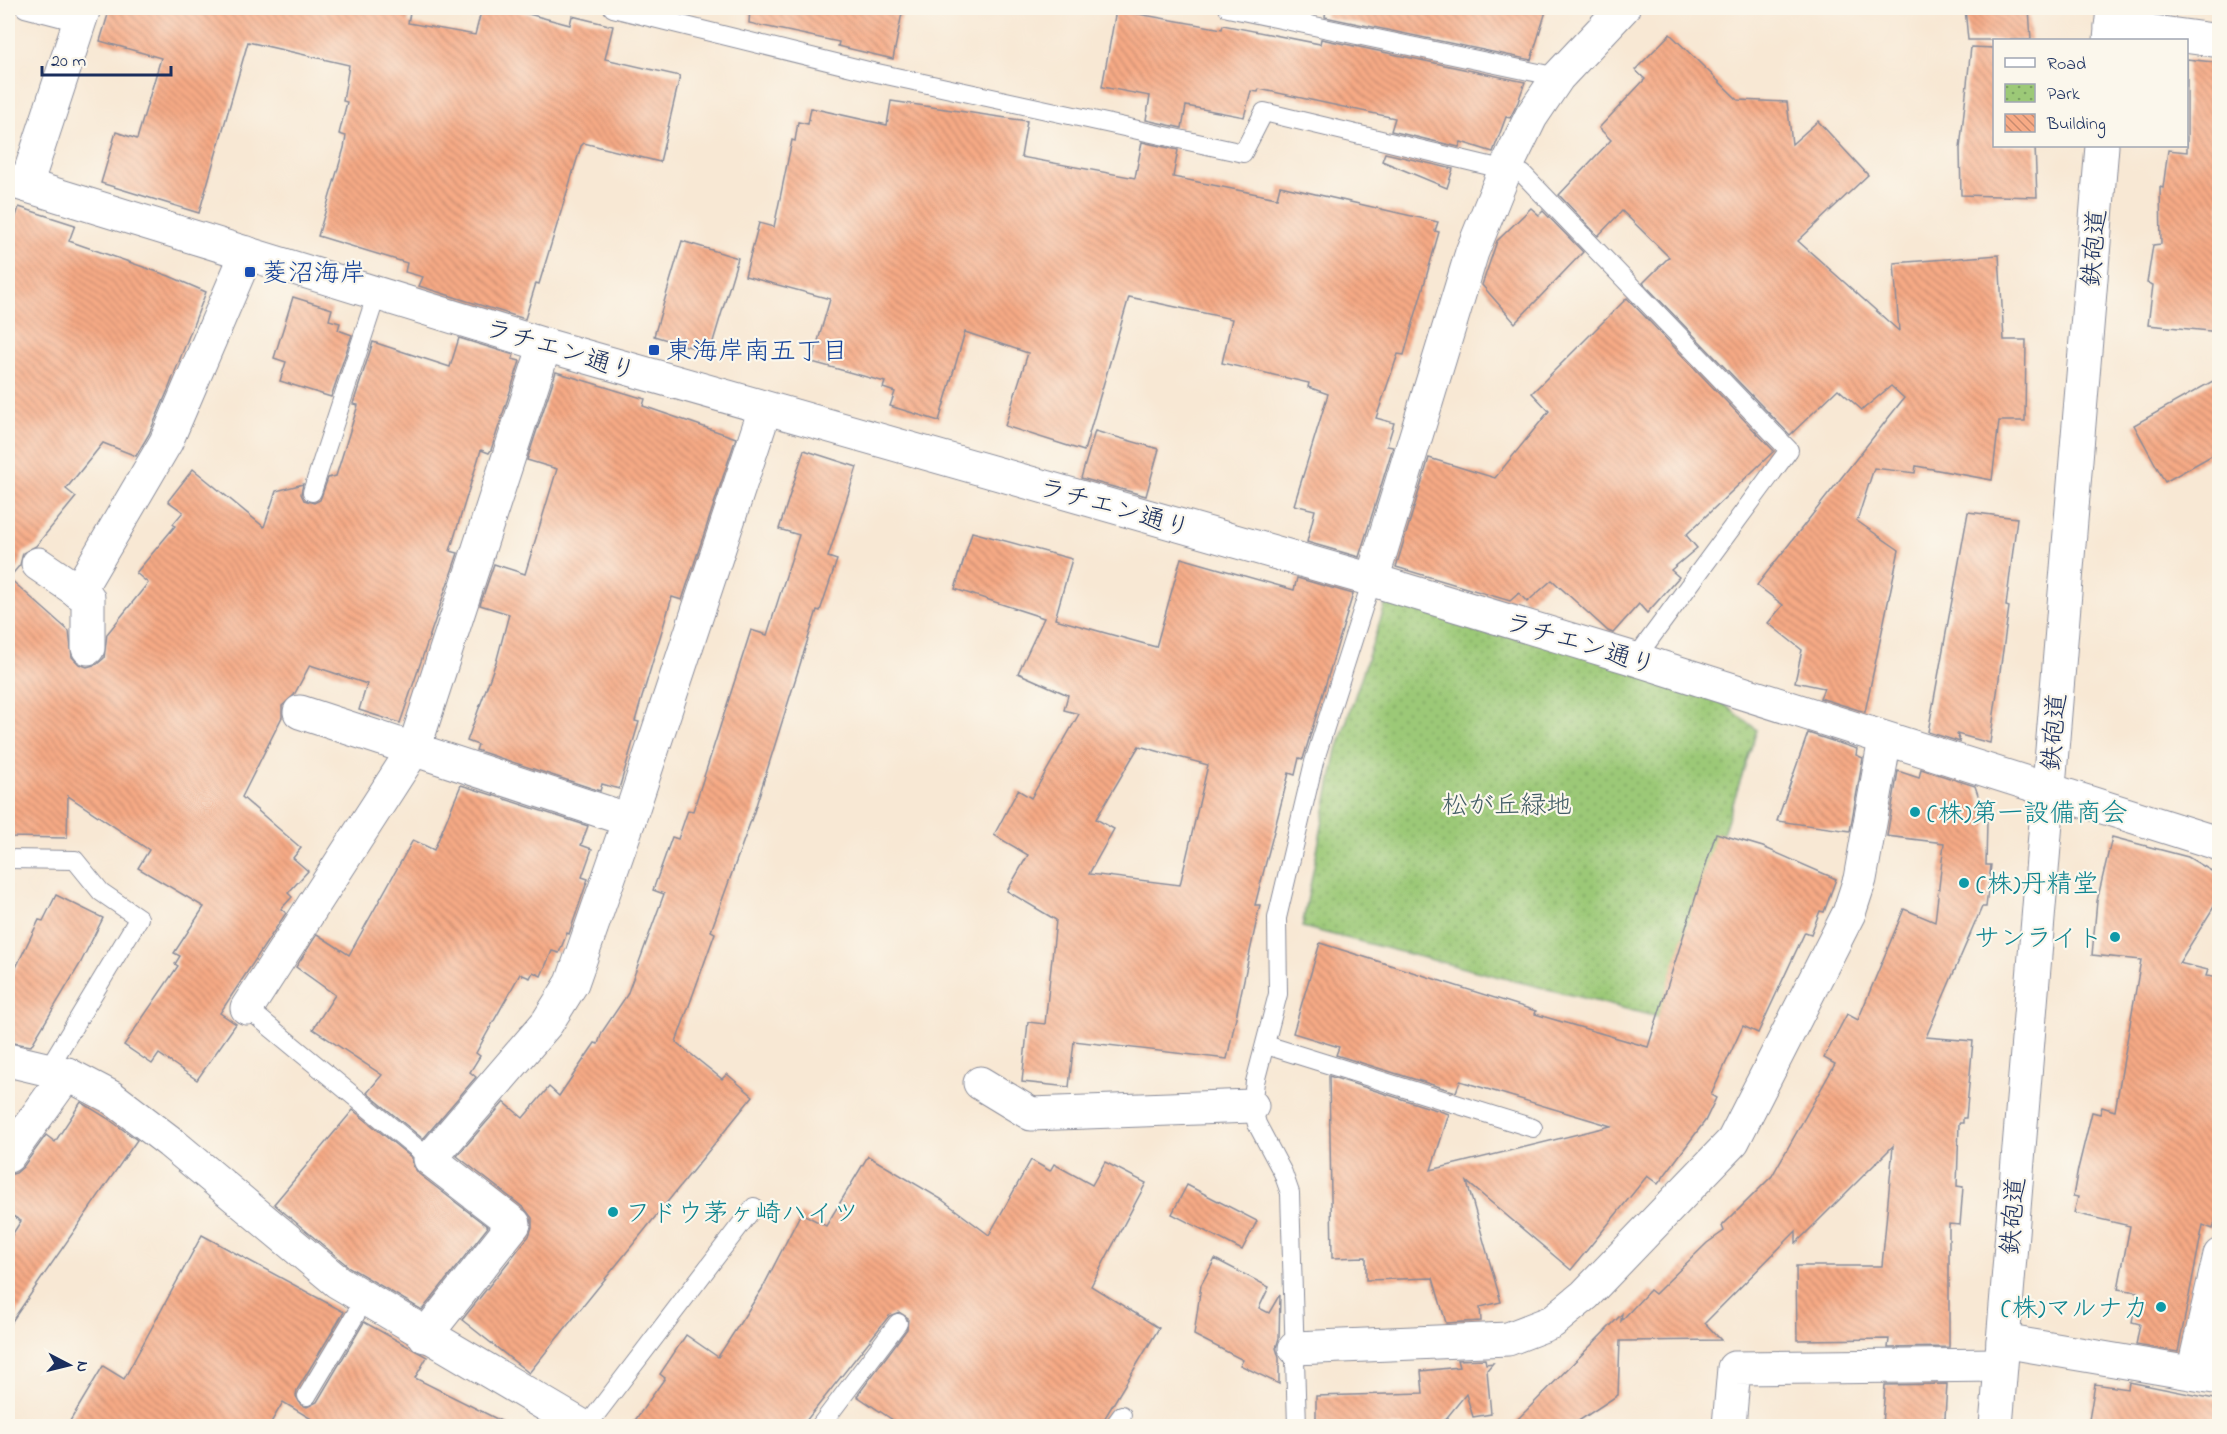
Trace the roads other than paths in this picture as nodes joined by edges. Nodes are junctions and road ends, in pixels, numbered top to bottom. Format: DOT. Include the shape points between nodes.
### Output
graph roads {
  1 [pos="25,8"];
  2 [pos="613,8"];
  3 [pos="1228,8"];
  4 [pos="1620,9"];
  5 [pos="82,15"];
  6 [pos="2111,25"];
  7 [pos="2220,40"];
  8 [pos="1558,77"];
  9 [pos="2102,147"];
  10 [pos="1506,168"];
  11 [pos="17,183"];
  12 [pos="247,253"];
  13 [pos="377,293"];
  14 [pos="546,345"];
  15 [pos="765,409"];
  16 [pos="312,492"];
  17 [pos="38,564"];
  18 [pos="1372,580"];
  19 [pos="78,592"];
  20 [pos="88,648"];
  21 [pos="1635,659"];
  22 [pos="300,712"];
  23 [pos="1885,739"];
  24 [pos="414,749"];
  25 [pos="2048,790"];
  26 [pos="629,820"];
  27 [pos="2220,844"];
  28 [pos="8,859"];
  29 [pos="247,1008"];
  30 [pos="1266,1045"];
  31 [pos="8,1060"];
  32 [pos="58,1071"];
  33 [pos="980,1083"];
  34 [pos="1252,1106"];
  35 [pos="1533,1128"];
  36 [pos="8,1156"];
  37 [pos="430,1159"];
  38 [pos="754,1207"];
  39 [pos="2220,1255"];
  40 [pos="365,1299"];
  41 [pos="898,1323"];
  42 [pos="425,1336"];
  43 [pos="1295,1348"];
  44 [pos="2002,1353"];
  45 [pos="2206,1375"];
  46 [pos="307,1396"];
  47 [pos="570,1423"];
  48 [pos="820,1426"];
  49 [pos="1297,1426"];
  50 [pos="1729,1426"];
  51 [pos="1996,1426"];
  1 -- 5 [label="lane"];
  2 -- 10 [label="lane" via="868,71 1243,153 1264,112"];
  3 -- 8 [label="lane"];
  4 -- 8 [label="street"];
  5 -- 11 [label="street"];
  6 -- 7 [label="street"];
  8 -- 10 [label="street" via="1531,117"];
  9 -- 25 [label="street, 鉄砲道"];
  10 -- 18 [label="street" via="1472,252"];
  10 -- 21 [label="lane" via="1523,174 1790,450"];
  11 -- 12 [label="street, ラチエン通り"];
  12 -- 13 [label="street, ラチエン通り"];
  12 -- 19 [label="street" via="166,441"];
  13 -- 14 [label="street, ラチエン通り"];
  13 -- 16 [label="lane"];
  14 -- 15 [label="street, ラチエン通り"];
  14 -- 24 [label="street"];
  15 -- 18 [label="street, ラチエン通り"];
  15 -- 26 [label="street"];
  17 -- 19 [label="street"];
  18 -- 21 [label="street, ラチエン通り"];
  18 -- 30 [label="lane" via="1314,762 1277,918 1278,994"];
  19 -- 20 [label="street" via="88,598"];
  21 -- 23 [label="street, ラチエン通り"];
  22 -- 24 [label="street"];
  23 -- 25 [label="street, ラチエン通り"];
  23 -- 43 [label="street" via="1860,879 1849,913 1733,1141 1585,1295 1552,1322 1509,1339"];
  24 -- 26 [label="street"];
  24 -- 29 [label="street"];
  25 -- 27 [label="street, ラチエン通り"];
  25 -- 44 [label="street, 鉄砲道"];
  26 -- 37 [label="street" via="566,993 547,1023"];
  28 -- 32 [label="lane" via="75,860 101,892 139,918"];
  29 -- 37 [label="lane"];
  30 -- 34 [label="lane" via="1254,1082"];
  30 -- 35 [label="lane"];
  31 -- 32 [label="street"];
  32 -- 36 [label="street"];
  32 -- 40 [label="street" via="120,1103 338,1282"];
  33 -- 34 [label="street" via="1031,1114"];
  34 -- 43 [label="lane" via="1290,1193"];
  37 -- 42 [label="street" via="514,1224"];
  38 -- 47 [label="lane"];
  39 -- 45 [label="street"];
  40 -- 42 [label="street"];
  40 -- 46 [label="lane"];
  41 -- 48 [label="lane"];
  42 -- 47 [label="street"];
  43 -- 49 [label="lane"];
  44 -- 45 [label="street"];
  44 -- 50 [label="street" via="1734,1368"];
  44 -- 51 [label="street, 鉄砲道"];
}
